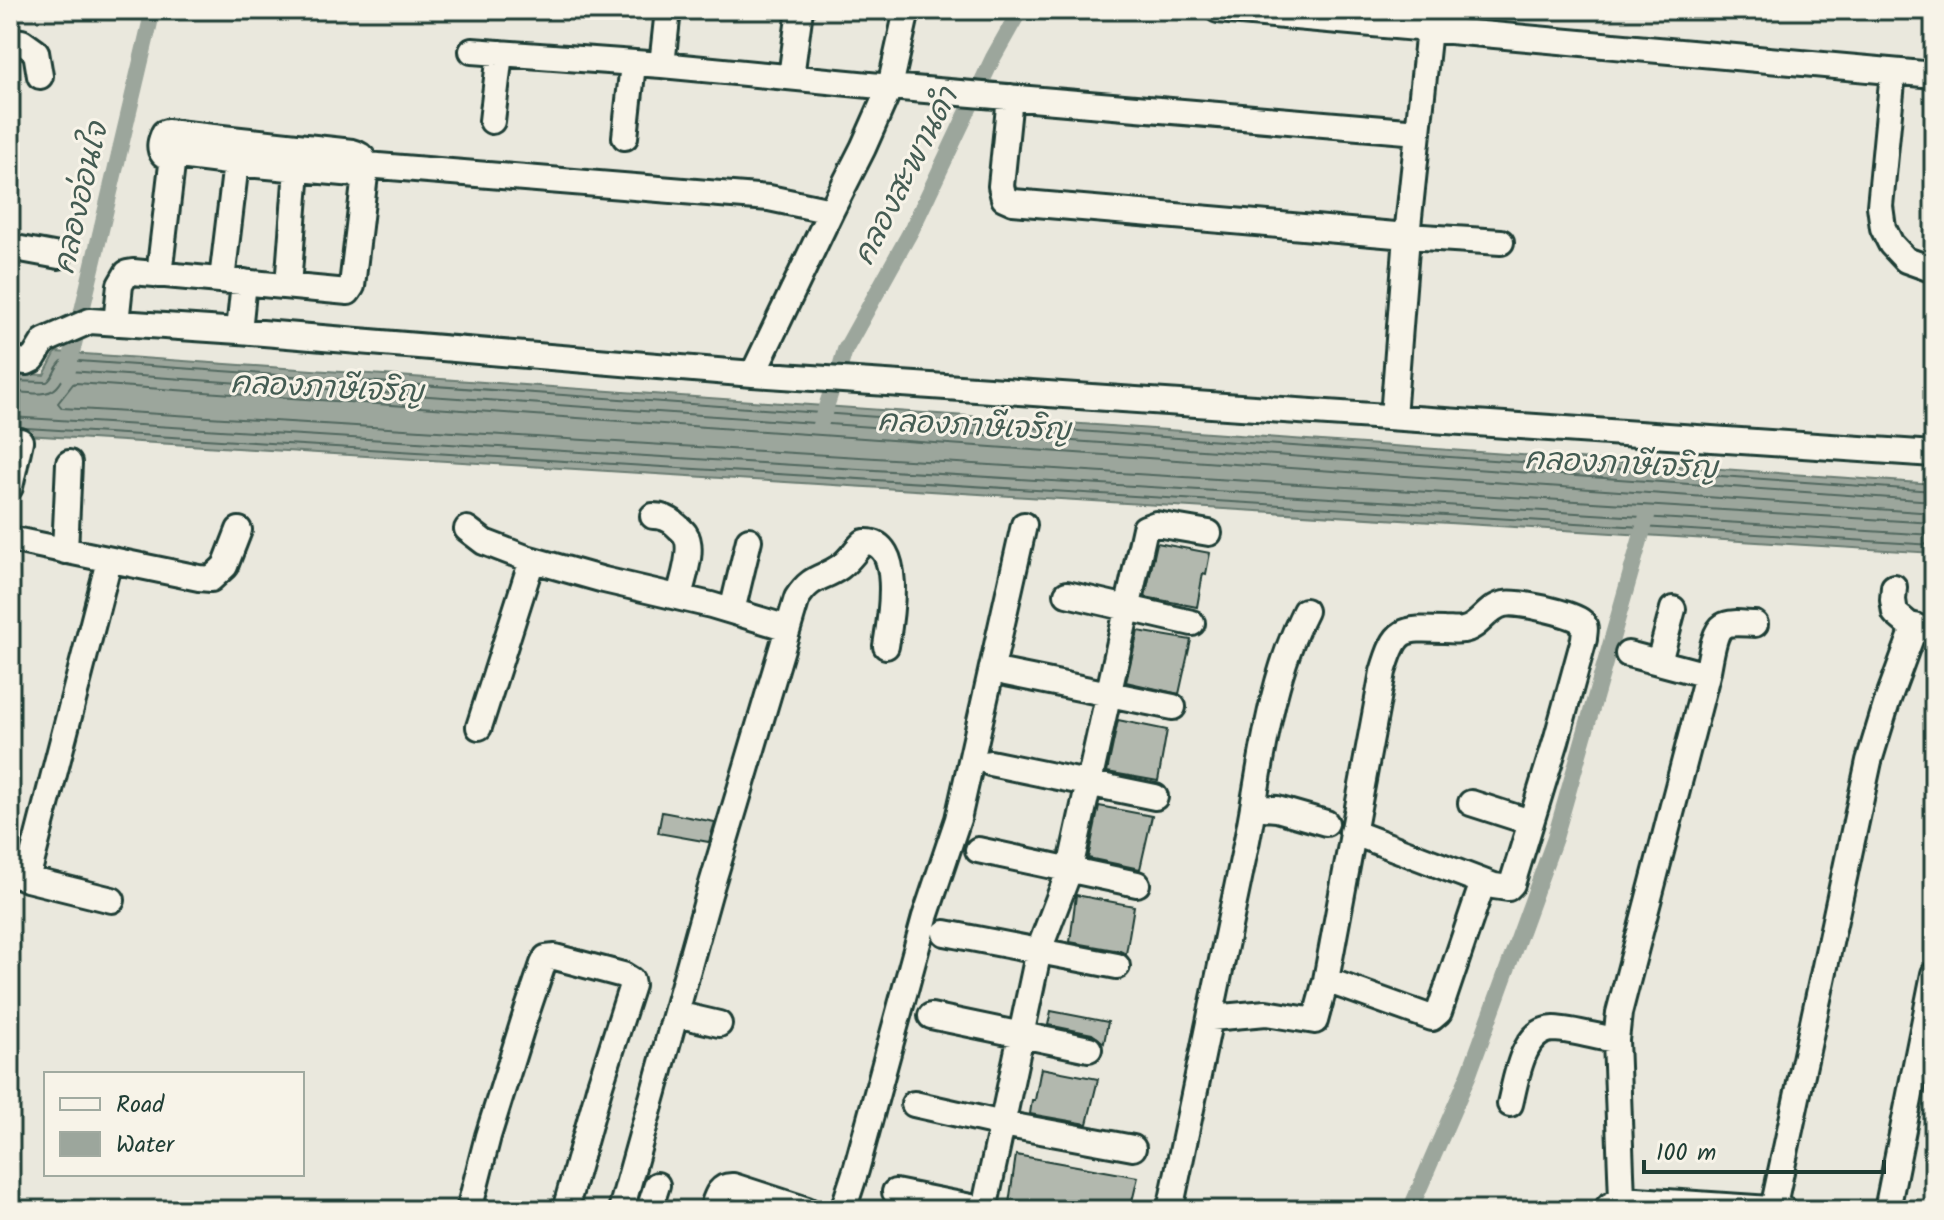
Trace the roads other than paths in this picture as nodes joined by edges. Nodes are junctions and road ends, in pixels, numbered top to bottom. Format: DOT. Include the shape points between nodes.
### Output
graph roads {
  1 [pos="668,10"];
  2 [pos="800,10"];
  3 [pos="907,10"];
  4 [pos="1218,10"];
  5 [pos="1430,20"];
  6 [pos="10,40"];
  7 [pos="472,51"];
  8 [pos="500,53"];
  9 [pos="633,64"];
  10 [pos="662,65"];
  11 [pos="1893,72"];
  12 [pos="1934,75"];
  13 [pos="40,76"];
  14 [pos="791,77"];
  15 [pos="890,87"];
  16 [pos="1000,96"];
  17 [pos="492,121"];
  18 [pos="1418,132"];
  19 [pos="625,137"];
  20 [pos="173,156"];
  21 [pos="236,163"];
  22 [pos="297,169"];
  23 [pos="366,170"];
  24 [pos="831,211"];
  25 [pos="1407,236"];
  26 [pos="1501,242"];
  27 [pos="10,247"];
  28 [pos="59,256"];
  29 [pos="1934,270"];
  30 [pos="159,275"];
  31 [pos="233,281"];
  32 [pos="288,286"];
  33 [pos="116,323"];
  34 [pos="239,331"];
  35 [pos="10,360"];
  36 [pos="753,374"];
  37 [pos="1393,417"];
  38 [pos="24,441"];
  39 [pos="1934,454"];
  40 [pos="69,463"];
  41 [pos="10,487"];
  42 [pos="653,516"];
  43 [pos="1024,525"];
  44 [pos="467,529"];
  45 [pos="239,530"];
  46 [pos="1209,533"];
  47 [pos="10,539"];
  48 [pos="749,540"];
  49 [pos="65,551"];
  50 [pos="532,560"];
  51 [pos="109,561"];
  52 [pos="1894,587"];
  53 [pos="1067,594"];
  54 [pos="679,597"];
  55 [pos="1126,608"];
  56 [pos="1673,609"];
  57 [pos="732,611"];
  58 [pos="1305,611"];
  59 [pos="1192,623"];
  60 [pos="1755,624"];
  61 [pos="788,628"];
  62 [pos="1925,630"];
  63 [pos="886,646"];
  64 [pos="1628,654"];
  65 [pos="1659,662"];
  66 [pos="1006,673"];
  67 [pos="1707,675"];
  68 [pos="1108,695"];
  69 [pos="1173,707"];
  70 [pos="479,727"];
  71 [pos="990,763"];
  72 [pos="1089,782"];
  73 [pos="1155,797"];
  74 [pos="1471,803"];
  75 [pos="1253,807"];
  76 [pos="1530,822"];
  77 [pos="1326,823"];
  78 [pos="1352,832"];
  79 [pos="978,850"];
  80 [pos="1070,869"];
  81 [pos="19,876"];
  82 [pos="1483,882"];
  83 [pos="1137,884"];
  84 [pos="112,900"];
  85 [pos="945,933"];
  86 [pos="1039,950"];
  87 [pos="1117,966"];
  88 [pos="1934,974"];
  89 [pos="1326,980"];
  90 [pos="676,1014"];
  91 [pos="931,1016"];
  92 [pos="1211,1018"];
  93 [pos="719,1024"];
  94 [pos="1021,1036"];
  95 [pos="1616,1040"];
  96 [pos="1089,1049"];
  97 [pos="914,1104"];
  98 [pos="1510,1104"];
  99 [pos="1003,1124"];
  100 [pos="1133,1148"];
  101 [pos="657,1185"];
  102 [pos="895,1192"];
  103 [pos="1614,1204"];
  104 [pos="1773,1209"];
  105 [pos="469,1210"];
  106 [pos="565,1210"];
  107 [pos="621,1210"];
  108 [pos="649,1210"];
  109 [pos="712,1210"];
  110 [pos="807,1210"];
  111 [pos="843,1210"];
  112 [pos="984,1210"];
  113 [pos="1170,1210"];
  114 [pos="1785,1210"];
  115 [pos="1887,1210"];
  1 -- 10 [label="street"];
  2 -- 14 [label="street"];
  3 -- 15 [label="street"];
  4 -- 5 [label="street"];
  5 -- 11 [label="street"];
  5 -- 18 [label="street"];
  6 -- 13 [label="street" via="36,52"];
  7 -- 8 [label="street"];
  8 -- 9 [label="street"];
  8 -- 17 [label="street"];
  9 -- 10 [label="street"];
  9 -- 19 [label="street"];
  10 -- 14 [label="street"];
  11 -- 12 [label="street"];
  11 -- 29 [label="street" via="1880,206 1883,228 1906,260"];
  14 -- 15 [label="street"];
  15 -- 16 [label="street"];
  15 -- 24 [label="street"];
  16 -- 18 [label="street"];
  16 -- 25 [label="street" via="1001,186 1004,198 1013,202"];
  18 -- 25 [label="street"];
  20 -- 21 [label="street"];
  20 -- 23 [label="street" via="160,150 164,133 352,152 360,154"];
  20 -- 30 [label="street"];
  21 -- 22 [label="street"];
  21 -- 31 [label="street"];
  22 -- 23 [label="street"];
  22 -- 32 [label="street"];
  23 -- 24 [label="street" via="769,198"];
  23 -- 32 [label="street" via="351,290"];
  24 -- 36 [label="street"];
  25 -- 26 [label="street"];
  25 -- 37 [label="street"];
  27 -- 28 [label="street"];
  30 -- 31 [label="street"];
  30 -- 33 [label="street" via="127,273 120,285"];
  31 -- 32 [label="street"];
  31 -- 34 [label="street"];
  33 -- 34 [label="street"];
  33 -- 35 [label="street" via="90,321 44,341 27,362"];
  34 -- 36 [label="street"];
  36 -- 37 [label="street"];
  37 -- 39 [label="street"];
  38 -- 41 [label="street"];
  40 -- 49 [label="street"];
  42 -- 54 [label="street" via="672,522 689,544"];
  43 -- 111 [label="street" via="958,819 925,917"];
  44 -- 50 [label="street" via="484,542"];
  45 -- 51 [label="street" via="225,566 211,579"];
  46 -- 55 [label="street" via="1156,524 1145,528"];
  47 -- 49 [label="street"];
  48 -- 57 [label="street"];
  49 -- 51 [label="street"];
  50 -- 54 [label="street"];
  50 -- 70 [label="street"];
  51 -- 81 [label="street"];
  52 -- 62 [label="street" via="1895,613"];
  53 -- 55 [label="street"];
  54 -- 57 [label="street"];
  55 -- 59 [label="street"];
  55 -- 68 [label="street"];
  56 -- 65 [label="street"];
  57 -- 61 [label="street"];
  58 -- 75 [label="street" via="1275,691"];
  60 -- 67 [label="street" via="1731,623 1719,629"];
  61 -- 63 [label="street" via="806,584 837,569 864,542 871,542 885,550 891,576"];
  61 -- 90 [label="street"];
  62 -- 104 [label="street" via="1887,702 1869,761"];
  64 -- 65 [label="street"];
  65 -- 67 [label="street"];
  66 -- 68 [label="street"];
  67 -- 95 [label="street"];
  68 -- 69 [label="street"];
  68 -- 72 [label="street"];
  71 -- 72 [label="street"];
  72 -- 73 [label="street"];
  72 -- 80 [label="street"];
  74 -- 76 [label="street"];
  75 -- 77 [label="street"];
  75 -- 92 [label="street"];
  76 -- 78 [label="street" via="1585,627 1568,615 1506,603 1470,628 1414,629 1396,640 1383,672"];
  76 -- 82 [label="street" via="1512,884 1502,888"];
  78 -- 82 [label="street"];
  78 -- 89 [label="street"];
  79 -- 80 [label="street"];
  80 -- 83 [label="street"];
  80 -- 86 [label="street"];
  81 -- 84 [label="street"];
  82 -- 89 [label="street" via="1436,1016"];
  85 -- 86 [label="street"];
  86 -- 87 [label="street"];
  86 -- 94 [label="street"];
  88 -- 115 [label="street"];
  89 -- 92 [label="street" via="1315,1021 1266,1013"];
  90 -- 93 [label="street"];
  90 -- 107 [label="street"];
  91 -- 94 [label="street"];
  92 -- 113 [label="street"];
  94 -- 96 [label="street"];
  94 -- 99 [label="street"];
  95 -- 98 [label="street" via="1551,1029 1537,1034 1522,1058"];
  95 -- 103 [label="street"];
  97 -- 99 [label="street"];
  99 -- 100 [label="street"];
  99 -- 112 [label="street"];
  101 -- 108 [label="street"];
  102 -- 112 [label="street"];
  103 -- 104 [label="street"];
  104 -- 114 [label="street"];
  105 -- 106 [label="street" via="543,964 555,957 623,975 632,985"];
  109 -- 110 [label="street" via="726,1185"];
}
